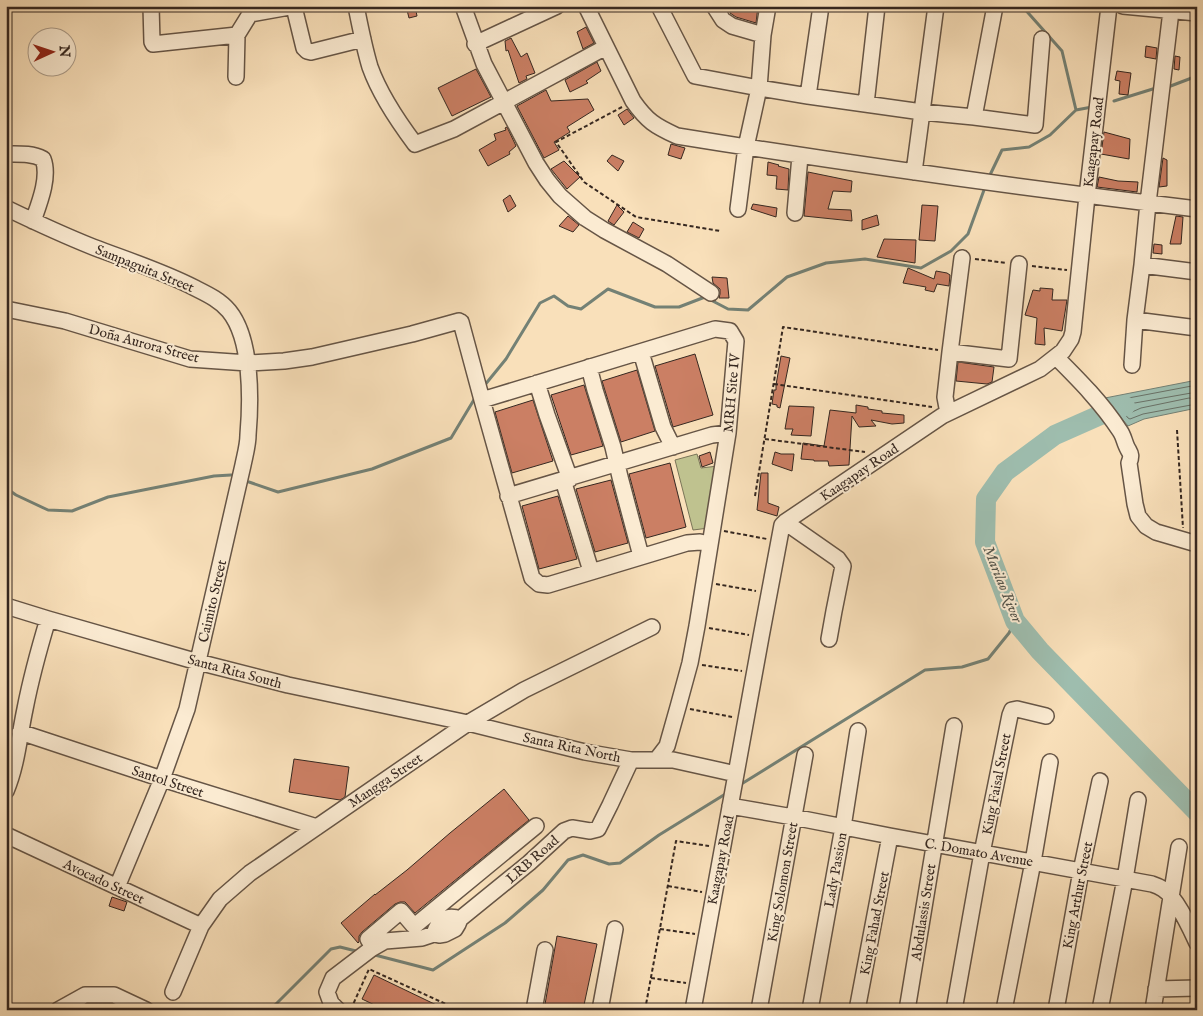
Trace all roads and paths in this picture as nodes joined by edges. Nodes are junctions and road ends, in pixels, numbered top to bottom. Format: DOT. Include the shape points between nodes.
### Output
graph roads {
  1 [pos="151,6"];
  2 [pos="294,6"];
  3 [pos="356,6"];
  4 [pos="463,6"];
  5 [pos="556,6"];
  6 [pos="586,6"];
  7 [pos="659,6"];
  8 [pos="714,6"];
  9 [pos="768,6"];
  10 [pos="821,6"];
  11 [pos="877,6"];
  12 [pos="936,6"];
  13 [pos="995,6"];
  14 [pos="1109,6"];
  15 [pos="1123,6"];
  16 [pos="248,10"];
  17 [pos="1170,11"];
  18 [pos="1197,13"];
  19 [pos="237,35"];
  20 [pos="763,35"];
  21 [pos="1042,39"];
  22 [pos="364,40"];
  23 [pos="475,44"];
  24 [pos="606,47"];
  25 [pos="236,77"];
  26 [pos="758,88"];
  27 [pos="808,96"];
  28 [pos="633,102"];
  29 [pos="504,103"];
  30 [pos="866,104"];
  31 [pos="922,112"];
  32 [pos="974,117"];
  33 [pos="746,147"];
  34 [pos="6,154"];
  35 [pos="800,156"];
  36 [pos="914,172"];
  37 [pos="1087,196"];
  38 [pos="1148,203"];
  39 [pos="6,208"];
  40 [pos="738,209"];
  41 [pos="1197,209"];
  42 [pos="796,212"];
  43 [pos="33,221"];
  44 [pos="720,231"];
  45 [pos="962,258"];
  46 [pos="1019,264"];
  47 [pos="1142,265"];
  48 [pos="1197,272"];
  49 [pos="710,293"];
  50 [pos="6,309"];
  51 [pos="1135,320"];
  52 [pos="1197,328"];
  53 [pos="641,352"];
  54 [pos="950,352"];
  55 [pos="1056,357"];
  56 [pos="248,363"];
  57 [pos="1132,364"];
  58 [pos="589,367"];
  59 [pos="537,384"];
  60 [pos="774,384"];
  61 [pos="482,400"];
  62 [pos="945,414"];
  63 [pos="1177,430"];
  64 [pos="728,433"];
  65 [pos="765,439"];
  66 [pos="673,447"];
  67 [pos="885,454"];
  68 [pos="617,463"];
  69 [pos="566,479"];
  70 [pos="508,496"];
  71 [pos="756,496"];
  72 [pos="785,522"];
  73 [pos="1184,531"];
  74 [pos="711,537"];
  75 [pos="779,541"];
  76 [pos="1197,544"];
  77 [pos="641,556"];
  78 [pos="591,571"];
  79 [pos="704,581"];
  80 [pos="770,593"];
  81 [pos="6,606"];
  82 [pos="48,619"];
  83 [pos="697,626"];
  84 [pos="652,627"];
  85 [pos="761,637"];
  86 [pos="829,639"];
  87 [pos="198,662"];
  88 [pos="690,663"];
  89 [pos="755,674"];
  90 [pos="678,707"];
  91 [pos="1046,716"];
  92 [pos="746,719"];
  93 [pos="468,723"];
  94 [pos="954,726"];
  95 [pos="858,731"];
  96 [pos="20,732"];
  97 [pos="805,755"];
  98 [pos="658,759"];
  99 [pos="631,760"];
  100 [pos="1050,762"];
  101 [pos="736,774"];
  102 [pos="162,779"];
  103 [pos="1100,781"];
  104 [pos="6,791"];
  105 [pos="1138,800"];
  106 [pos="730,806"];
  107 [pos="793,817"];
  108 [pos="536,826"];
  109 [pos="843,826"];
  110 [pos="317,827"];
  111 [pos="6,835"];
  112 [pos="890,836"];
  113 [pos="934,843"];
  114 [pos="1179,847"];
  115 [pos="723,848"];
  116 [pos="982,853"];
  117 [pos="1033,862"];
  118 [pos="1081,871"];
  119 [pos="1125,879"];
  120 [pos="668,886"];
  121 [pos="117,888"];
  122 [pos="714,894"];
  123 [pos="1171,898"];
  124 [pos="1191,917"];
  125 [pos="201,926"];
  126 [pos="615,929"];
  127 [pos="660,929"];
  128 [pos="706,935"];
  129 [pos="1197,943"];
  130 [pos="545,950"];
  131 [pos="368,951"];
  132 [pos="651,978"];
  133 [pos="697,985"];
  134 [pos="1197,988"];
  135 [pos="1156,989"];
  136 [pos="173,992"];
  137 [pos="58,1010"];
  138 [pos="146,1010"];
  139 [pos="338,1010"];
  140 [pos="350,1010"];
  141 [pos="459,1010"];
  142 [pos="534,1010"];
  143 [pos="600,1010"];
  144 [pos="645,1010"];
  145 [pos="693,1010"];
  146 [pos="760,1010"];
  147 [pos="810,1010"];
  148 [pos="857,1010"];
  149 [pos="907,1010"];
  150 [pos="954,1010"];
  151 [pos="1004,1010"];
  152 [pos="1056,1010"];
  153 [pos="1100,1010"];
  154 [pos="1153,1010"];
  1 -- 19 [label="street" via="153,44"];
  2 -- 16 [label="street"];
  2 -- 22 [label="street" via="307,51"];
  3 -- 22 [label="street"];
  4 -- 23 [label="street"];
  5 -- 23 [label="street"];
  6 -- 24 [label="street"];
  7 -- 26 [label="street" via="695,76"];
  8 -- 20 [label="street" via="723,20 732,26"];
  9 -- 20 [label="street"];
  10 -- 27 [label="street"];
  11 -- 30 [label="street"];
  12 -- 31 [label="street"];
  13 -- 32 [label="street"];
  14 -- 37 [label="street, Kaagapay Road"];
  15 -- 17 [label="street"];
  16 -- 19 [label="street"];
  17 -- 18 [label="street"];
  17 -- 38 [label="street"];
  19 -- 25 [label="street"];
  20 -- 26 [label="street"];
  21 -- 32 [label="street" via="1035,125"];
  22 -- 29 [label="street" via="378,86 415,144 454,129"];
  23 -- 29 [label="street"];
  24 -- 28 [label="street"];
  24 -- 29 [label="street"];
  26 -- 27 [label="street"];
  26 -- 33 [label="street"];
  27 -- 30 [label="street"];
  28 -- 33 [label="street" via="657,126 677,136"];
  28 -- 44 [label="path" via="556,143 584,182 636,216"];
  29 -- 49 [label="street" via="547,180 573,208"];
  30 -- 31 [label="street"];
  31 -- 32 [label="street"];
  31 -- 36 [label="street"];
  33 -- 35 [label="street"];
  33 -- 40 [label="street"];
  34 -- 43 [label="street" via="38,156 43,160 43,189"];
  35 -- 36 [label="street"];
  35 -- 42 [label="street"];
  36 -- 37 [label="street"];
  37 -- 38 [label="street"];
  37 -- 55 [label="street, Kaagapay Road" via="1073,332 1067,346"];
  38 -- 41 [label="street"];
  38 -- 47 [label="street"];
  39 -- 43 [label="street, Sampaguita Street"];
  43 -- 56 [label="street, Sampaguita Street" via="212,297 230,312 236,322 246,347"];
  45 -- 54 [label="street"];
  46 -- 54 [label="street" via="1009,359"];
  47 -- 48 [label="street"];
  47 -- 51 [label="street"];
  50 -- 56 [label="street, Doña Aurora Street" via="65,321 190,358"];
  51 -- 52 [label="street"];
  51 -- 57 [label="street"];
  53 -- 58 [label="street, MRH Site IV"];
  53 -- 64 [label="street, MRH Site IV" via="715,328 730,331 736,342"];
  53 -- 66 [label="street" via="663,427"];
  54 -- 60 [label="path" via="783,328"];
  54 -- 62 [label="street"];
  55 -- 62 [label="street, Kaagapay Road" via="1030,375"];
  55 -- 76 [label="street" via="1092,394 1121,432 1138,516 1156,532"];
  56 -- 61 [label="street, Doña Aurora Street" via="312,357 460,321"];
  56 -- 87 [label="street, Caimito Street" via="248,436"];
  58 -- 59 [label="street, MRH Site IV"];
  58 -- 68 [label="street"];
  59 -- 61 [label="street, MRH Site IV"];
  59 -- 69 [label="street"];
  60 -- 62 [label="path" via="928,405"];
  60 -- 65 [label="path"];
  61 -- 70 [label="street"];
  62 -- 67 [label="street, Kaagapay Road"];
  63 -- 73 [label="path"];
  64 -- 66 [label="street"];
  64 -- 74 [label="street, MRH Site IV"];
  65 -- 67 [label="path"];
  65 -- 71 [label="path"];
  66 -- 68 [label="street"];
  67 -- 72 [label="street, Kaagapay Road"];
  68 -- 69 [label="street"];
  68 -- 77 [label="street"];
  69 -- 70 [label="street"];
  69 -- 78 [label="street"];
  70 -- 78 [label="street" via="532,578 539,584 548,585"];
  72 -- 75 [label="street, Kaagapay Road"];
  72 -- 86 [label="street" via="838,559 843,566"];
  74 -- 75 [label="path"];
  74 -- 77 [label="street"];
  74 -- 79 [label="street, MRH Site IV"];
  75 -- 80 [label="street, Kaagapay Road"];
  77 -- 78 [label="street"];
  79 -- 80 [label="path"];
  79 -- 83 [label="street, MRH Site IV"];
  80 -- 85 [label="street, Kaagapay Road"];
  81 -- 82 [label="street, Santa Rita South"];
  82 -- 87 [label="street, Santa Rita South"];
  82 -- 96 [label="street"];
  83 -- 85 [label="path"];
  83 -- 88 [label="street, MRH Site IV"];
  84 -- 93 [label="street, Mangga Street" via="524,690"];
  85 -- 89 [label="street, Kaagapay Road"];
  87 -- 93 [label="street, Santa Rita South" via="288,685"];
  87 -- 102 [label="street, Caimito Street" via="187,710"];
  88 -- 89 [label="path"];
  88 -- 90 [label="street, MRH Site IV"];
  89 -- 92 [label="street, Kaagapay Road"];
  90 -- 92 [label="path"];
  90 -- 98 [label="street, MRH Site IV" via="667,746"];
  91 -- 116 [label="street, King Faisal Street" via="1012,710"];
  92 -- 101 [label="street, Kaagapay Road"];
  93 -- 99 [label="street, Santa Rita North"];
  93 -- 110 [label="street, Mangga Street"];
  94 -- 113 [label="street, Abdulassis Street"];
  95 -- 109 [label="street, Lady Passion"];
  96 -- 102 [label="street, Santol Street"];
  96 -- 104 [label="street" via="17,756"];
  97 -- 107 [label="street, King Solomon Street"];
  98 -- 99 [label="street, Santa Rita North"];
  98 -- 101 [label="street, Santa Rita North"];
  99 -- 131 [label="street, LRB Road" via="598,830 572,828 564,831 460,919 448,917 438,924 434,934 385,941"];
  100 -- 117 [label="street"];
  101 -- 106 [label="street, Kaagapay Road"];
  102 -- 110 [label="street, Santol Street"];
  102 -- 121 [label="street, Caimito Street"];
  103 -- 118 [label="street, King Arthur Street"];
  105 -- 119 [label="street"];
  106 -- 107 [label="street, C. Domato Avenue"];
  106 -- 115 [label="street, Kaagapay Road"];
  107 -- 109 [label="street, C. Domato Avenue"];
  107 -- 146 [label="street, King Solomon Street"];
  108 -- 131 [label="street" via="417,924 413,925 401,911 368,939"];
  109 -- 112 [label="street, C. Domato Avenue"];
  109 -- 147 [label="street, Lady Passion"];
  110 -- 125 [label="street, Mangga Street" via="250,873 220,899"];
  111 -- 121 [label="street, Avocado Street"];
  112 -- 113 [label="street, C. Domato Avenue"];
  112 -- 148 [label="street, King Fahad Street"];
  113 -- 116 [label="street, C. Domato Avenue"];
  113 -- 149 [label="street, Abdulassis Street"];
  114 -- 123 [label="street"];
  115 -- 120 [label="path" via="676,841"];
  115 -- 122 [label="street, Kaagapay Road"];
  116 -- 117 [label="street, C. Domato Avenue"];
  116 -- 150 [label="street, King Faisal Street"];
  117 -- 118 [label="street, C. Domato Avenue"];
  117 -- 151 [label="street"];
  118 -- 119 [label="street, C. Domato Avenue"];
  118 -- 152 [label="street, King Arthur Street"];
  119 -- 123 [label="street, C. Domato Avenue" via="1152,884"];
  119 -- 153 [label="street"];
  120 -- 122 [label="path"];
  120 -- 127 [label="path"];
  121 -- 125 [label="street, Avocado Street"];
  122 -- 128 [label="street, Kaagapay Road"];
  123 -- 124 [label="street, C. Domato Avenue"];
  123 -- 135 [label="street"];
  124 -- 129 [label="street, C. Domato Avenue"];
  125 -- 136 [label="street, Mangga Street"];
  126 -- 143 [label="street"];
  127 -- 128 [label="path"];
  127 -- 132 [label="path"];
  128 -- 133 [label="street, Kaagapay Road"];
  130 -- 142 [label="street"];
  131 -- 139 [label="street, LRB Road" via="333,978 327,992"];
  132 -- 133 [label="path"];
  132 -- 144 [label="path"];
  133 -- 145 [label="street, Kaagapay Road"];
  134 -- 135 [label="street"];
  135 -- 154 [label="street"];
  137 -- 138 [label="street" via="85,995 114,995"];
  140 -- 141 [label="path" via="369,969"];
}
